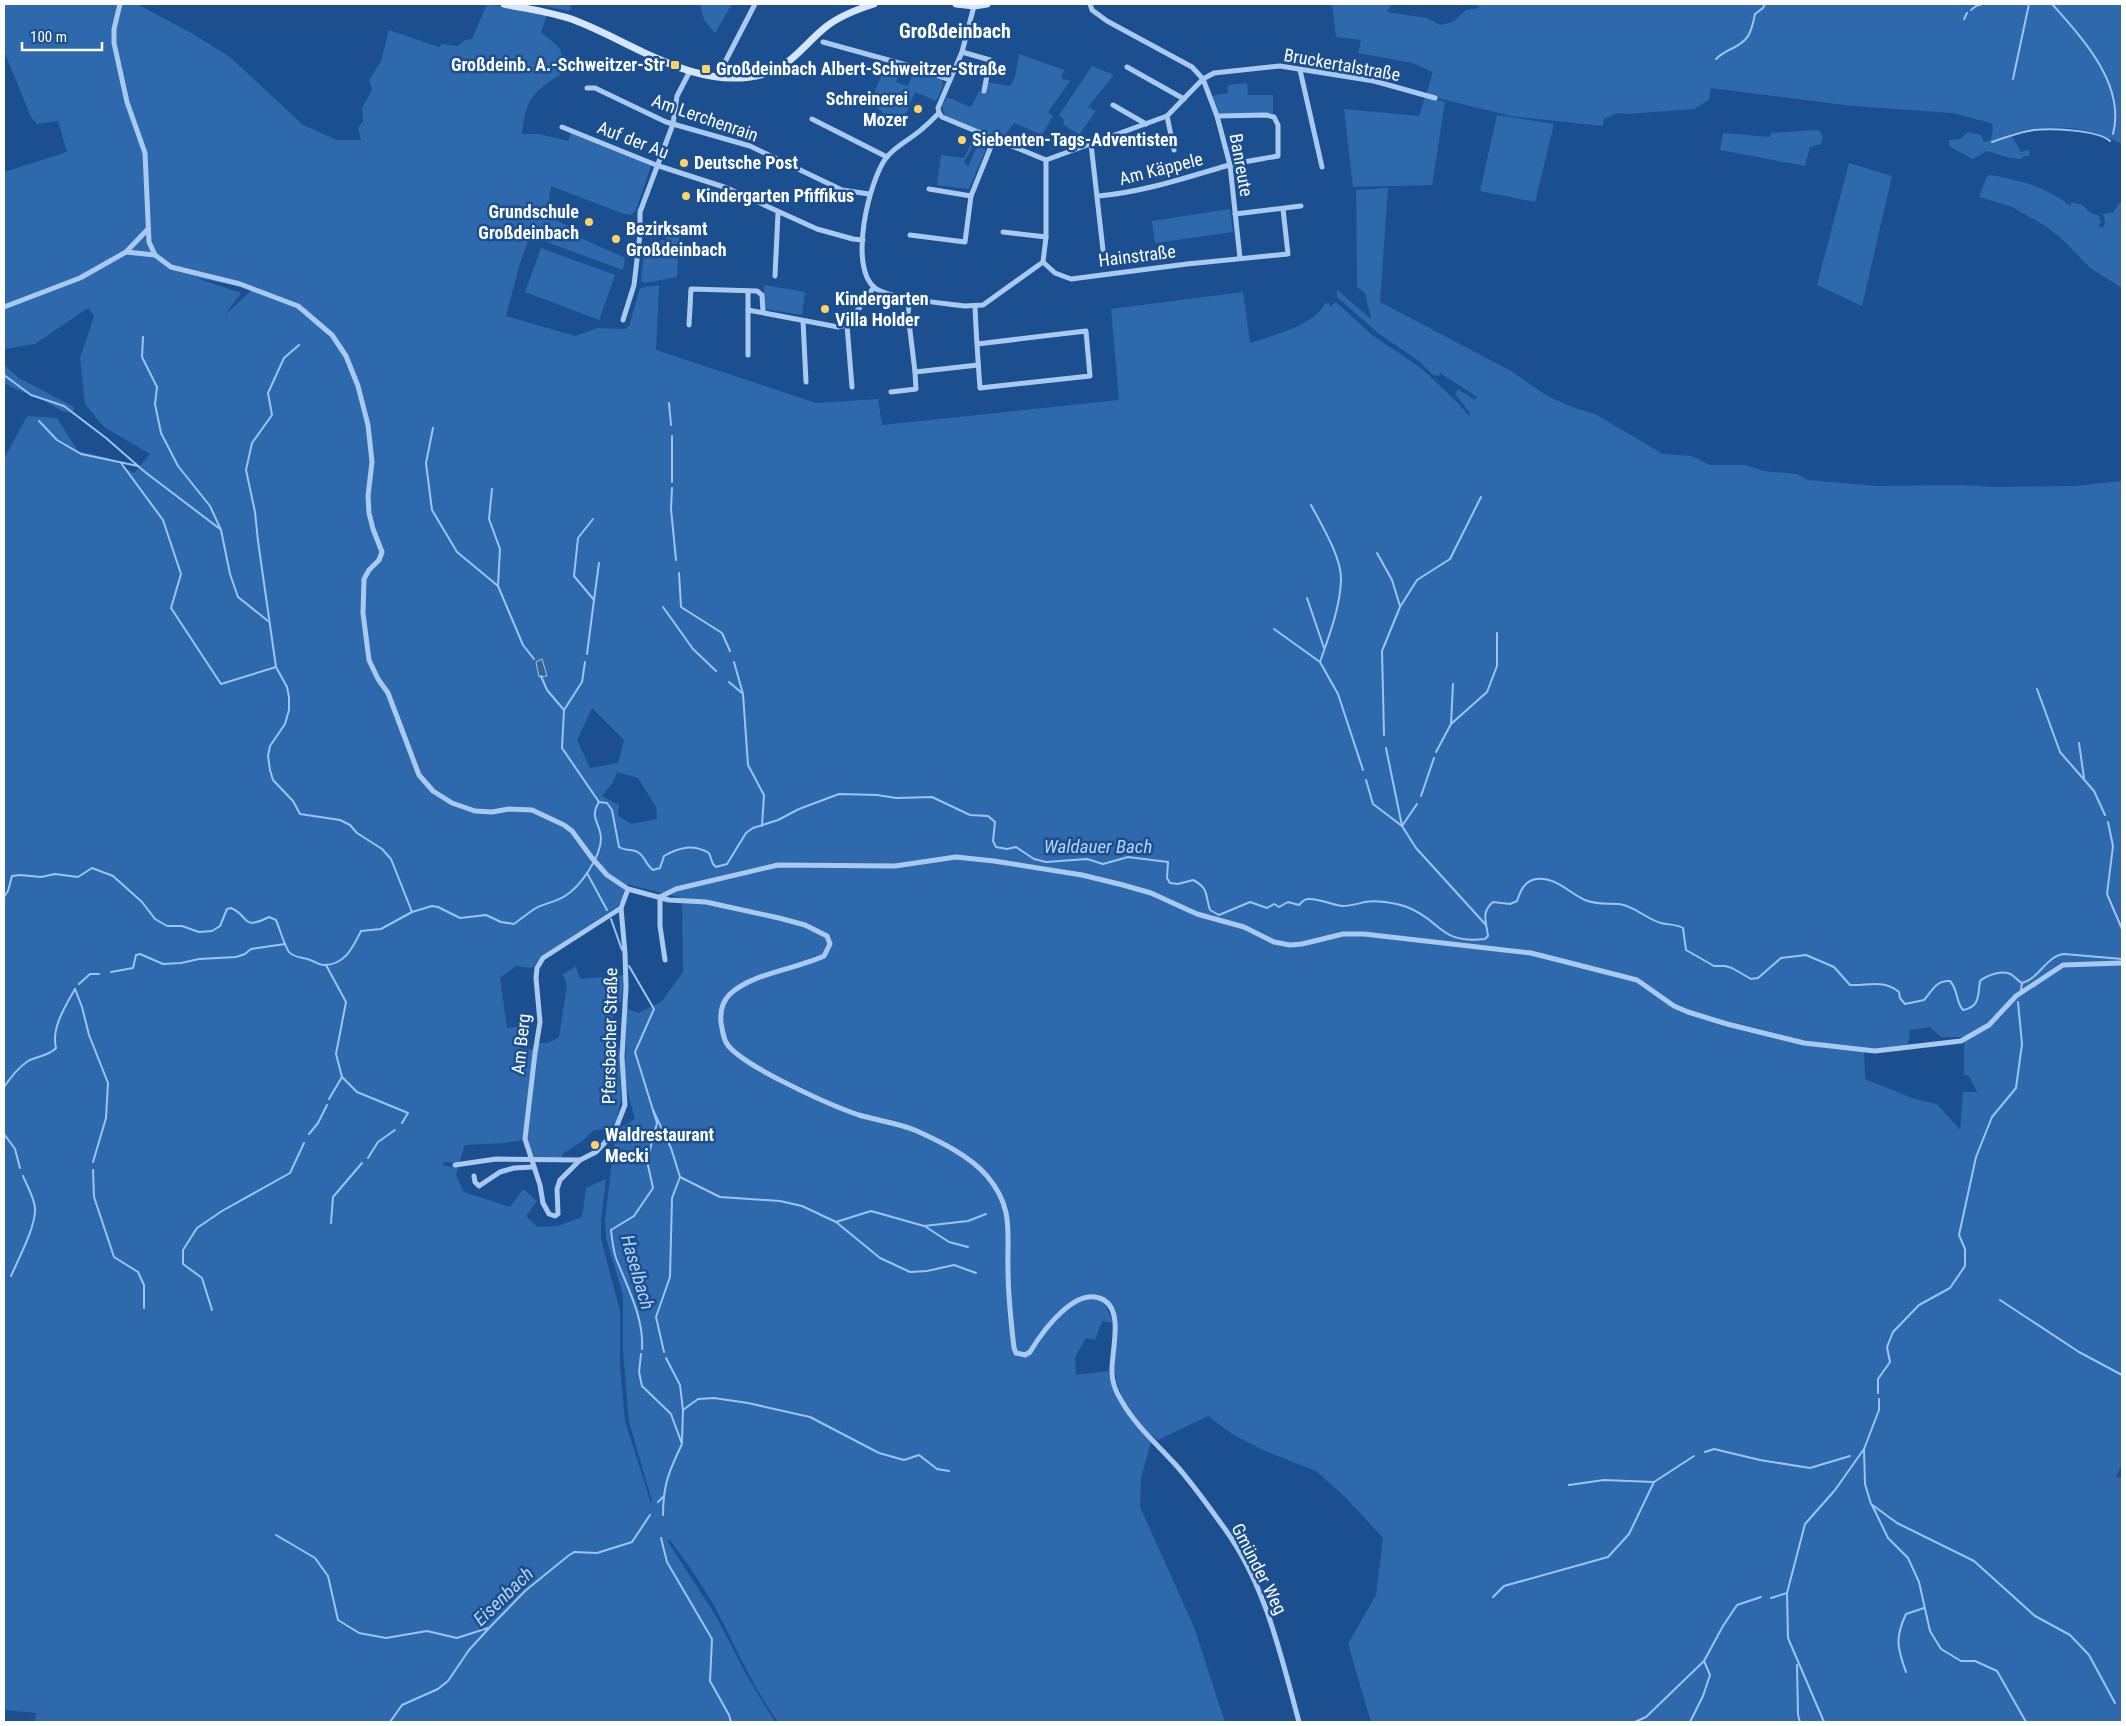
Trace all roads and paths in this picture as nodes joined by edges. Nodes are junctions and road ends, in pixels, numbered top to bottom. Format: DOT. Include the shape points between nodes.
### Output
graph roads {
  1 [pos="120,4"];
  2 [pos="504,4"];
  3 [pos="755,4"];
  4 [pos="874,4"];
  5 [pos="956,4"];
  6 [pos="987,4"];
  7 [pos="1090,4"];
  8 [pos="974,6"];
  9 [pos="823,42"];
  10 [pos="962,52"];
  11 [pos="1127,67"];
  12 [pos="1300,70"];
  13 [pos="690,71"];
  14 [pos="723,77"];
  15 [pos="1203,79"];
  16 [pos="950,80"];
  17 [pos="588,88"];
  18 [pos="984,91"];
  19 [pos="1435,98"];
  20 [pos="1184,99"];
  21 [pos="1113,105"];
  22 [pos="939,113"];
  23 [pos="1167,116"];
  24 [pos="1217,116"];
  25 [pos="812,119"];
  26 [pos="673,124"];
  27 [pos="1146,124"];
  28 [pos="562,126"];
  29 [pos="994,140"];
  30 [pos="1091,144"];
  31 [pos="1174,150"];
  32 [pos="887,157"];
  33 [pos="1046,160"];
  34 [pos="656,165"];
  35 [pos="1230,165"];
  36 [pos="1322,167"];
  37 [pos="930,189"];
  38 [pos="869,194"];
  39 [pos="971,196"];
  40 [pos="1098,196"];
  41 [pos="1301,206"];
  42 [pos="1283,209"];
  43 [pos="778,213"];
  44 [pos="1236,214"];
  45 [pos="148,229"];
  46 [pos="1003,232"];
  47 [pos="910,235"];
  48 [pos="1046,238"];
  49 [pos="863,240"];
  50 [pos="1103,250"];
  51 [pos="126,252"];
  52 [pos="155,255"];
  53 [pos="1240,258"];
  54 [pos="1043,262"];
  55 [pos="775,276"];
  56 [pos="874,288"];
  57 [pos="748,291"];
  58 [pos="910,297"];
  59 [pos="4,306"];
  60 [pos="975,306"];
  61 [pos="748,310"];
  62 [pos="763,312"];
  63 [pos="624,320"];
  64 [pos="803,320"];
  65 [pos="689,325"];
  66 [pos="847,325"];
  67 [pos="977,344"];
  68 [pos="748,354"];
  69 [pos="978,365"];
  70 [pos="915,372"];
  71 [pos="806,382"];
  72 [pos="852,387"];
  73 [pos="891,392"];
  74 [pos="628,889"];
  75 [pos="660,897"];
  76 [pos="621,908"];
  77 [pos="665,960"];
  78 [pos="2122,963"];
  79 [pos="532,1160"];
  80 [pos="580,1160"];
  81 [pos="455,1165"];
  82 [pos="534,1167"];
  83 [pos="474,1176"];
  84 [pos="558,1214"];
  85 [pos="1300,1722"];
  1 -- 45 [label="street" via="114,43 127,102 145,152"];
  2 -- 13 [label="street" via="574,20"];
  3 -- 14 [label="street" via="724,64"];
  4 -- 14 [label="street" via="832,23 781,67 749,77"];
  5 -- 8 [label="street"];
  6 -- 8 [label="street"];
  7 -- 15 [label="street" via="1092,10 1107,21 1192,67"];
  8 -- 10 [label="street"];
  9 -- 16 [label="street"];
  10 -- 16 [label="street"];
  10 -- 18 [label="street" via="990,60"];
  11 -- 20 [label="street"];
  12 -- 15 [label="street, Bruckertalstraße" via="1280,66 1214,73"];
  12 -- 19 [label="street, Bruckertalstraße" via="1374,81"];
  12 -- 36 [label="street"];
  13 -- 14 [label="street"];
  13 -- 26 [label="street" via="677,96"];
  15 -- 20 [label="street"];
  15 -- 24 [label="street, Banreute"];
  16 -- 22 [label="street" via="938,108"];
  17 -- 26 [label="street, Am Lerchenrain" via="595,88"];
  20 -- 23 [label="street"];
  21 -- 27 [label="street"];
  22 -- 29 [label="street"];
  22 -- 32 [label="street"];
  23 -- 27 [label="street"];
  23 -- 31 [label="street"];
  24 -- 35 [label="street, Banreute"];
  24 -- 35 [label="street, Am Käppele" via="1266,115 1274,117 1278,125 1278,156"];
  25 -- 32 [label="street"];
  26 -- 34 [label="street"];
  26 -- 38 [label="street, Am Lerchenrain" via="750,146 842,190"];
  27 -- 30 [label="street"];
  28 -- 34 [label="street, Auf der Au"];
  29 -- 33 [label="street"];
  29 -- 39 [label="street"];
  30 -- 33 [label="street"];
  30 -- 40 [label="street"];
  32 -- 38 [label="street"];
  33 -- 48 [label="street"];
  34 -- 43 [label="street, Auf der Au" via="727,188"];
  34 -- 63 [label="street" via="640,212 634,285"];
  35 -- 40 [label="street, Am Käppele" via="1189,178"];
  35 -- 44 [label="street, Banreute"];
  37 -- 39 [label="street"];
  38 -- 49 [label="street"];
  39 -- 47 [label="street" via="965,242"];
  40 -- 50 [label="street"];
  41 -- 42 [label="street"];
  42 -- 44 [label="street"];
  42 -- 53 [label="street, Hainstraße" via="1288,254"];
  43 -- 49 [label="street, Auf der Au" via="817,230"];
  43 -- 55 [label="street"];
  44 -- 53 [label="street, Banreute"];
  45 -- 51 [label="street"];
  45 -- 52 [label="street"];
  46 -- 48 [label="street"];
  48 -- 54 [label="street"];
  49 -- 56 [label="street" via="866,275"];
  51 -- 52 [label="street"];
  51 -- 59 [label="street" via="80,278"];
  52 -- 74 [label="street" via="171,267 240,284 298,306 332,335 346,356 358,386 369,434 372,462 369,513 382,552 380,560 364,579 363,613 369,660 388,693 419,775 433,791 452,804 476,811 532,810 564,825 607,875"];
  53 -- 54 [label="street, Hainstraße" via="1071,279 1055,273"];
  54 -- 60 [label="street" via="983,305"];
  56 -- 58 [label="street" via="887,294"];
  56 -- 66 [label="street"];
  57 -- 61 [label="street"];
  57 -- 62 [label="street" via="762,295"];
  57 -- 65 [label="street" via="691,289"];
  58 -- 60 [label="street"];
  58 -- 70 [label="street" via="908,314"];
  60 -- 67 [label="street"];
  61 -- 62 [label="street"];
  61 -- 68 [label="street"];
  62 -- 64 [label="street"];
  64 -- 66 [label="street" via="838,327"];
  64 -- 71 [label="street"];
  66 -- 72 [label="street"];
  67 -- 69 [label="street"];
  67 -- 69 [label="street" via="1086,331 1090,376 980,388"];
  69 -- 70 [label="street"];
  70 -- 73 [label="street" via="916,389"];
  74 -- 75 [label="street"];
  74 -- 76 [label="street, Pfersbacher Straße"];
  75 -- 77 [label="street"];
  75 -- 78 [label="street" via="676,890 778,865 895,866 956,857 994,861 1082,875 1151,893 1197,914 1244,927 1274,942 1290,945 1342,934 1364,934 1531,953 1637,980 1674,1006 1727,1024 1804,1044 1875,1052 1961,1042 1979,1032 2016,996 2063,965"];
  75 -- 85 [label="street, Gmünder Weg" via="706,902 805,924 827,936 830,944 824,956 742,986 728,997 722,1008 721,1021 727,1043 767,1073 851,1112 917,1131 978,1167 996,1190 1009,1221 1009,1290 1016,1353 1025,1355 1030,1352 1050,1323 1074,1303 1088,1297 1103,1299 1110,1306 1115,1318 1112,1372 1116,1392 1137,1423 1198,1494 1238,1548 1271,1621"];
  76 -- 79 [label="street, Am Berg" via="543,958 537,968 540,1022 525,1139"];
  76 -- 80 [label="street, Pfersbacher Straße" via="626,987 622,1057 625,1105 614,1134 596,1152"];
  79 -- 80 [label="street"];
  79 -- 81 [label="street" via="496,1159"];
  79 -- 82 [label="street, Am Berg"];
  80 -- 84 [label="street, Pfersbacher Straße" via="560,1180"];
  82 -- 83 [label="street" via="500,1172 479,1186"];
  82 -- 84 [label="street, Am Berg" via="543,1203 549,1214"];
}
